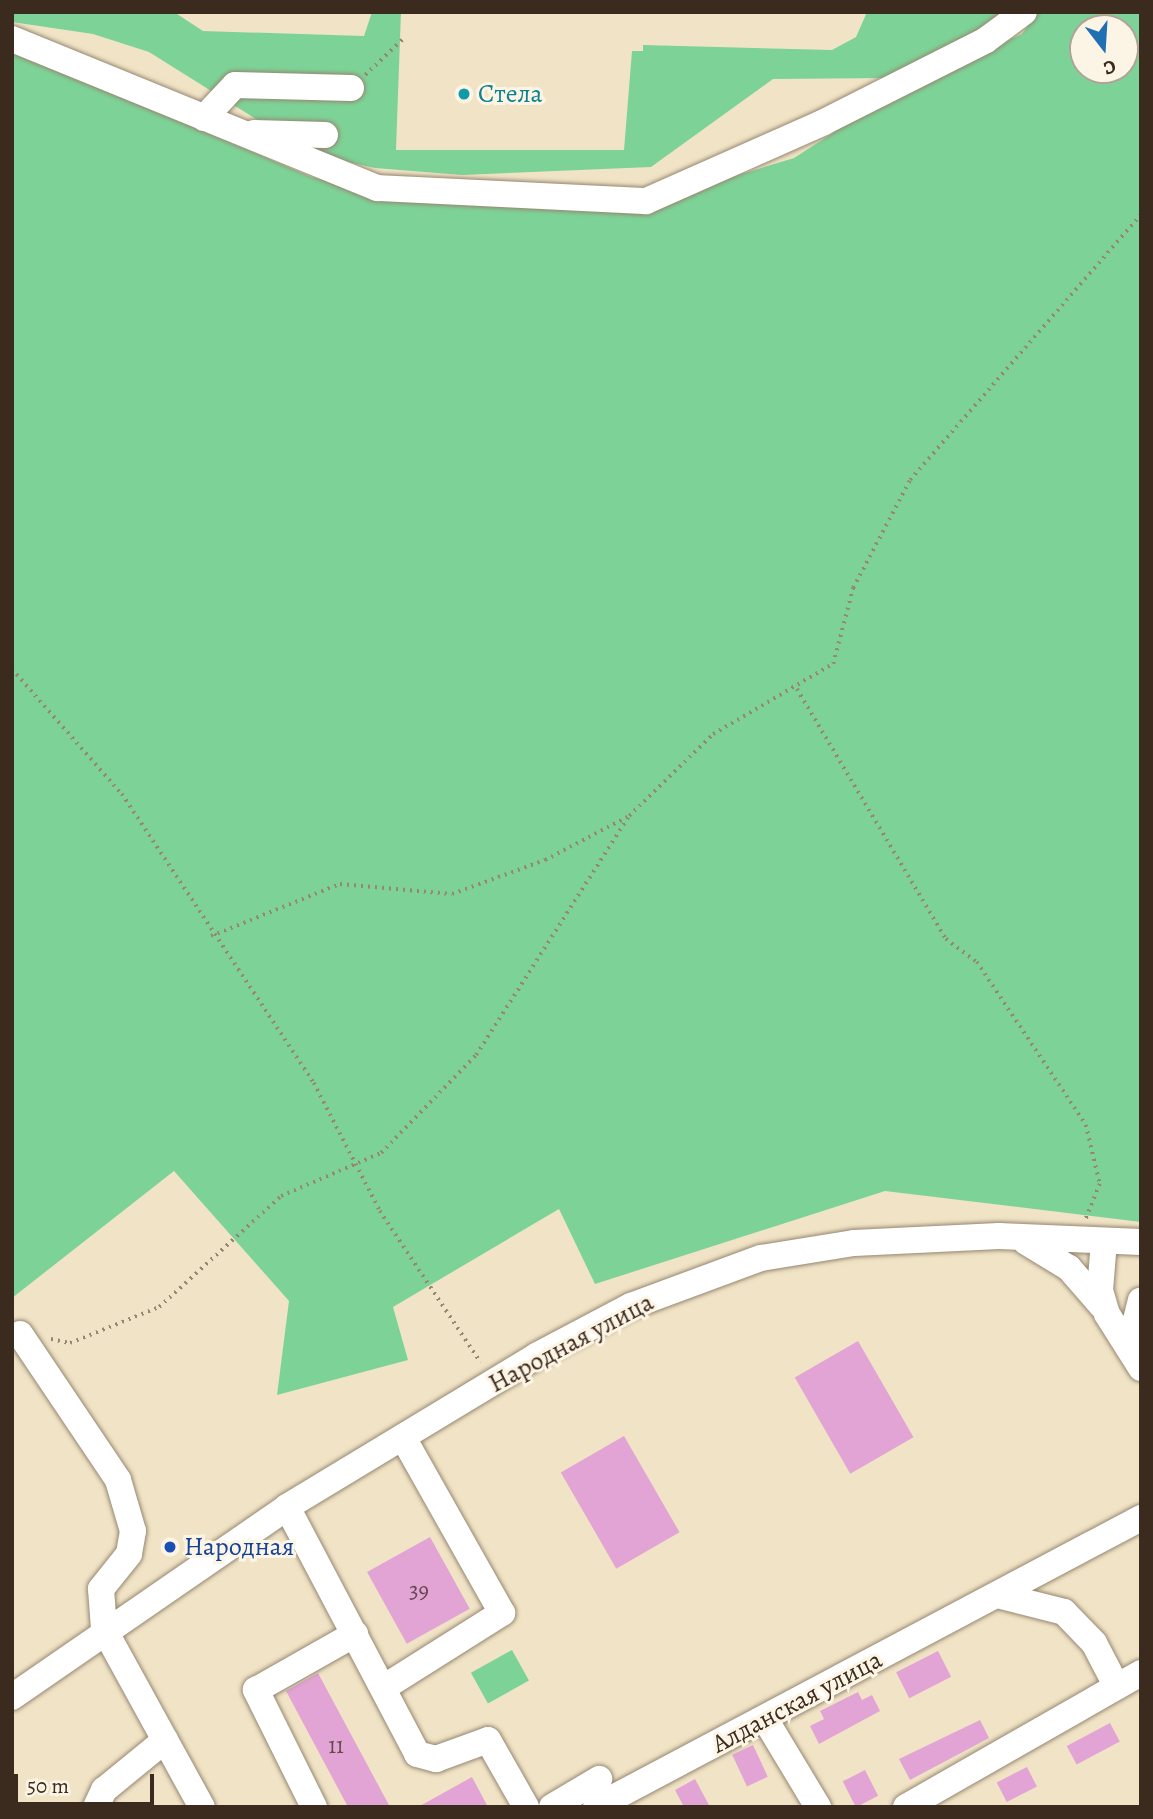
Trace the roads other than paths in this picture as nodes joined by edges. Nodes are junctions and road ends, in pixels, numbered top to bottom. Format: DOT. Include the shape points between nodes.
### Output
graph roads {
  1 [pos="1024,12"];
  2 [pos="12,39"];
  3 [pos="351,88"];
  4 [pos="204,118"];
  5 [pos="239,133"];
  6 [pos="325,135"];
  7 [pos="1015,1237"];
  8 [pos="1091,1241"];
  9 [pos="1141,1242"];
  10 [pos="1141,1300"];
  11 [pos="1107,1314"];
  12 [pos="20,1334"];
  13 [pos="1135,1358"];
  14 [pos="403,1437"];
  15 [pos="287,1507"];
  16 [pos="1141,1518"];
  17 [pos="997,1595"];
  18 [pos="104,1629"];
  19 [pos="355,1634"];
  20 [pos="1141,1673"];
  21 [pos="1116,1685"];
  22 [pos="383,1688"];
  23 [pos="12,1697"];
  24 [pos="765,1720"];
  25 [pos="165,1740"];
  26 [pos="598,1779"];
  27 [pos="96,1807"];
  28 [pos="202,1807"];
  29 [pos="314,1807"];
  30 [pos="526,1807"];
  31 [pos="552,1807"];
  32 [pos="596,1807"];
  33 [pos="818,1807"];
  34 [pos="906,1807"];
  1 -- 5 [label="street" via="986,40 822,123 646,201 378,188"];
  2 -- 4 [label="street"];
  3 -- 4 [label="street" via="235,85"];
  4 -- 5 [label="street"];
  5 -- 6 [label="street"];
  7 -- 8 [label="street, Народная улица"];
  7 -- 11 [label="street" via="1069,1268"];
  7 -- 14 [label="street, Народная улица" via="854,1243 761,1258 631,1306"];
  8 -- 9 [label="street, Народная улица"];
  8 -- 11 [label="street"];
  10 -- 13 [label="street"];
  11 -- 13 [label="street"];
  12 -- 18 [label="street" via="118,1480 133,1531 129,1554 101,1589"];
  14 -- 15 [label="street, Народная улица"];
  14 -- 22 [label="street" via="502,1614"];
  15 -- 18 [label="street, Народная улица"];
  15 -- 19 [label="street"];
  16 -- 17 [label="street, Алданская улица"];
  17 -- 21 [label="street" via="1064,1612 1094,1643"];
  17 -- 24 [label="street, Алданская улица"];
  18 -- 23 [label="street, Народная улица"];
  18 -- 25 [label="street"];
  19 -- 22 [label="street"];
  19 -- 29 [label="street" via="256,1690"];
  20 -- 21 [label="street"];
  21 -- 34 [label="street"];
  22 -- 30 [label="street" via="417,1754 436,1759 488,1740"];
  24 -- 32 [label="street, Алданская улица"];
  24 -- 33 [label="street"];
  25 -- 27 [label="street" via="104,1790"];
  25 -- 28 [label="street"];
  26 -- 31 [label="street"];
}
